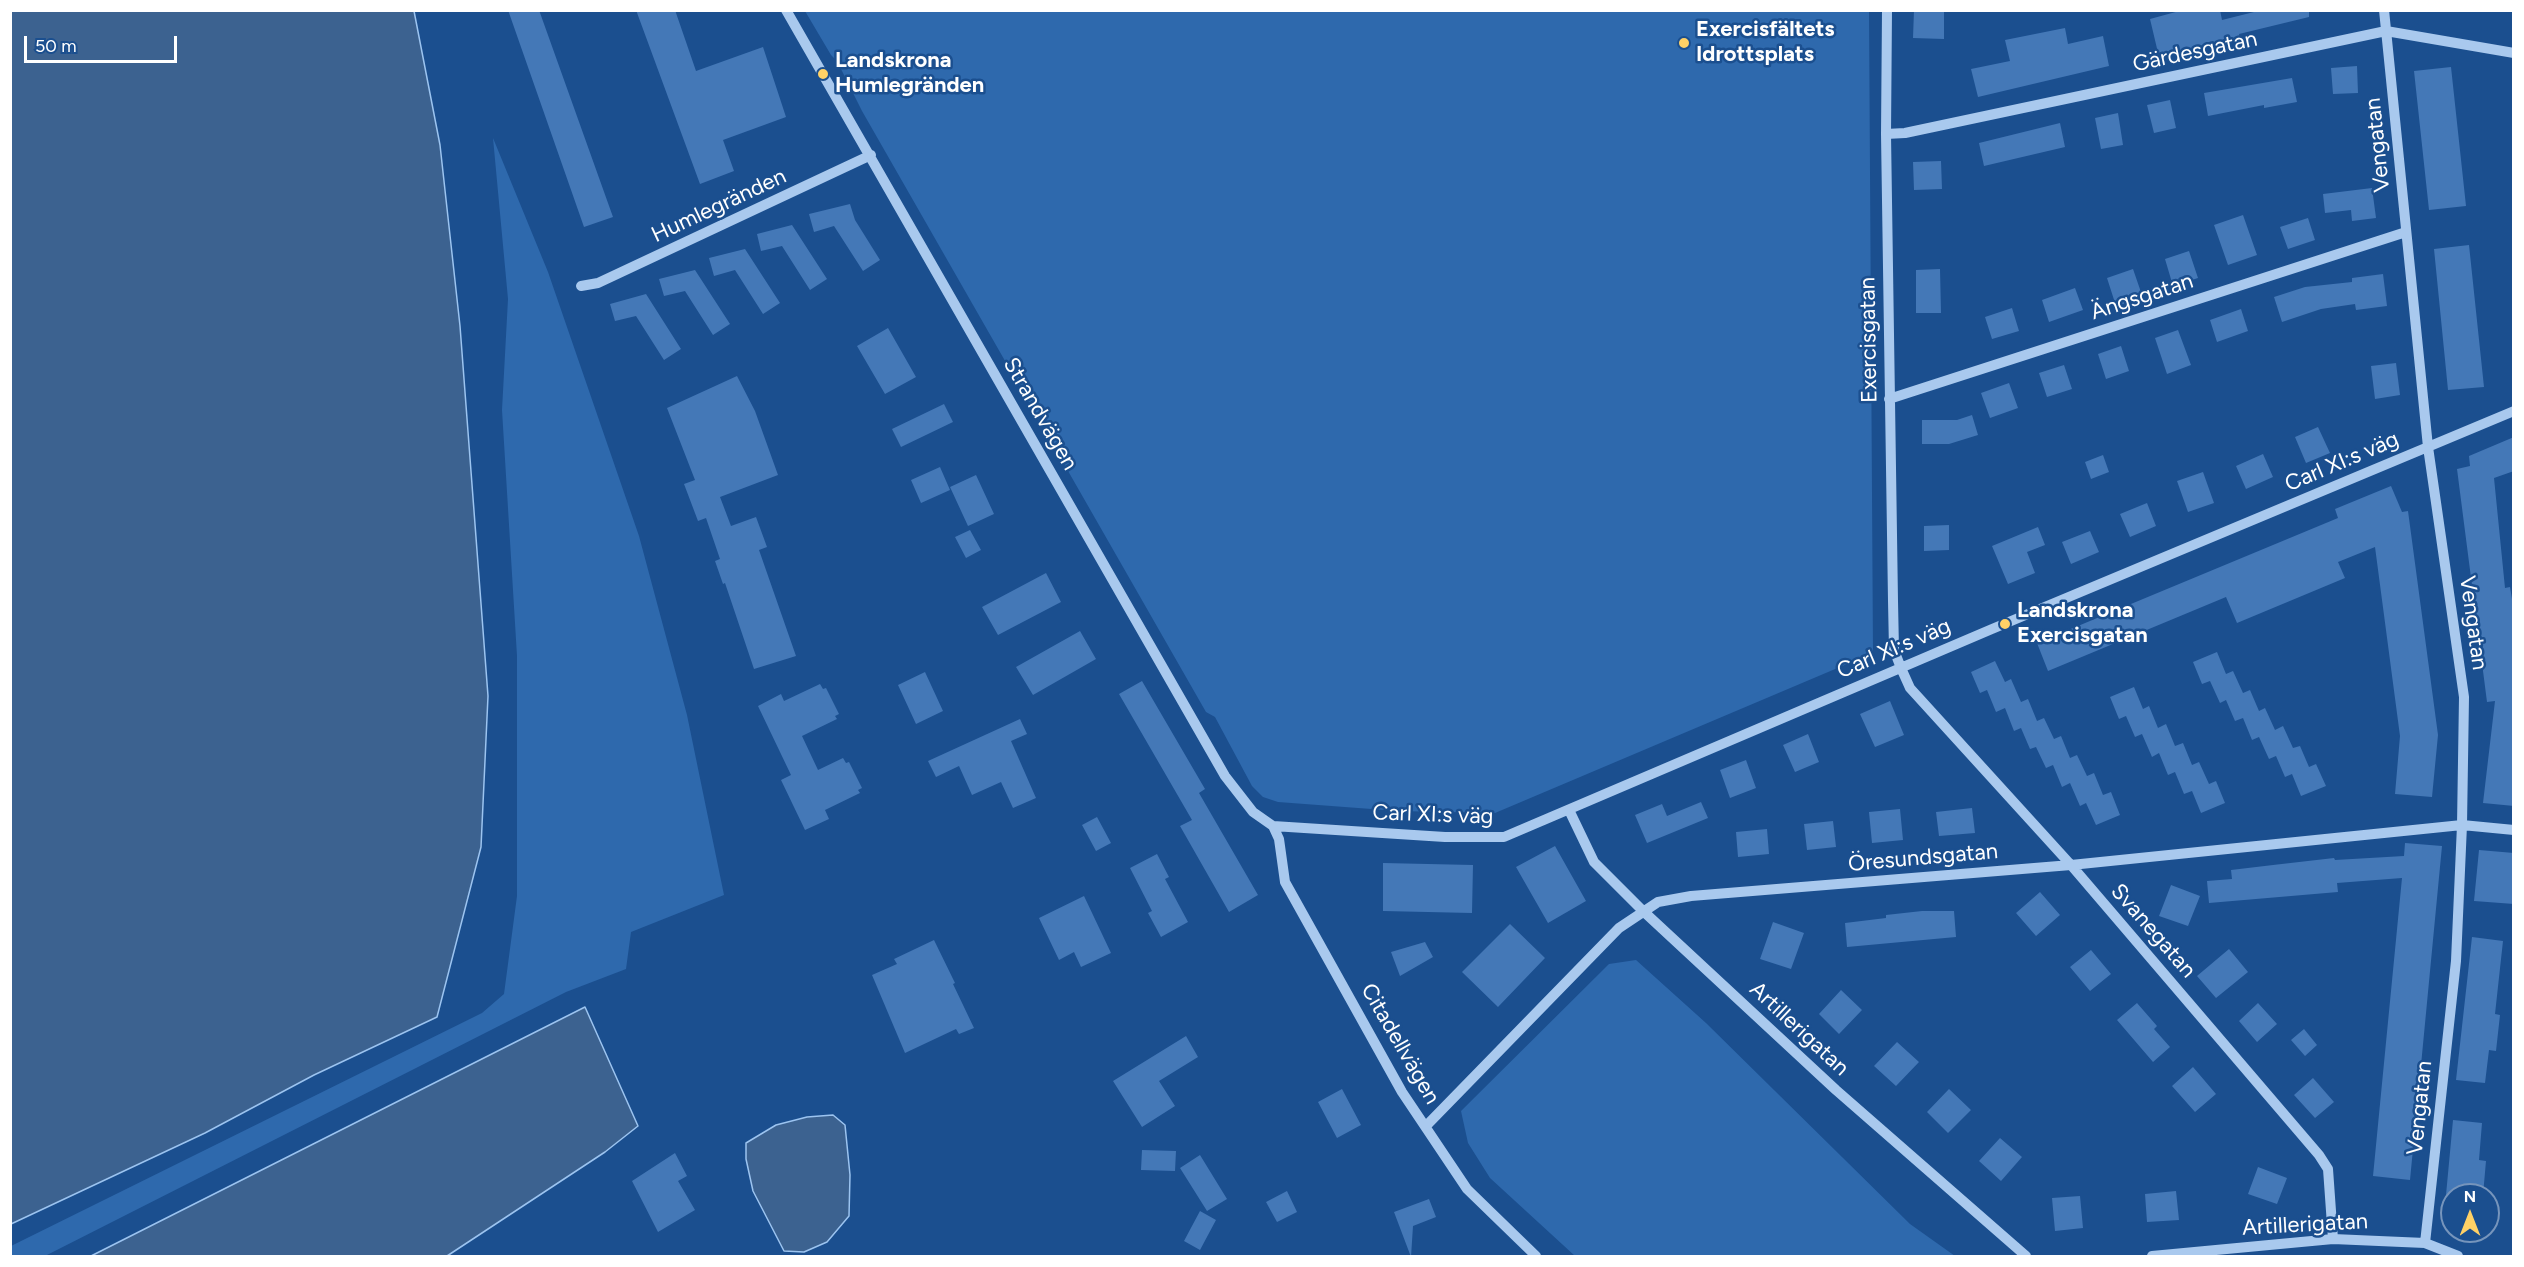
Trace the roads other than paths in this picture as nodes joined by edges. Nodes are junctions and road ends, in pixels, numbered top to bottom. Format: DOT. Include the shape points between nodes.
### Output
graph roads {
  1 [pos="786,10"];
  2 [pos="1887,10"];
  3 [pos="2384,10"];
  4 [pos="2386,31"];
  5 [pos="2514,53"];
  6 [pos="1886,134"];
  7 [pos="871,155"];
  8 [pos="2406,232"];
  9 [pos="581,286"];
  10 [pos="1889,399"];
  11 [pos="2514,411"];
  12 [pos="2428,447"];
  13 [pos="1901,668"];
  14 [pos="1569,810"];
  15 [pos="2462,825"];
  16 [pos="1273,826"];
  17 [pos="2514,830"];
  18 [pos="2070,865"];
  19 [pos="1642,910"];
  20 [pos="1426,1126"];
  21 [pos="2333,1239"];
  22 [pos="2425,1243"];
  23 [pos="1536,1257"];
  24 [pos="2026,1257"];
  25 [pos="2152,1257"];
  26 [pos="2458,1257"];
  1 -- 7 [label="street, Strandvägen"];
  2 -- 6 [label="street, Exercisgatan"];
  3 -- 4 [label="street, Vengatan"];
  4 -- 5 [label="street, Gärdesgatan"];
  4 -- 6 [label="street, Gärdesgatan"];
  4 -- 8 [label="street, Vengatan"];
  6 -- 10 [label="street, Exercisgatan"];
  7 -- 9 [label="street, Humlegränden" via="598,284"];
  7 -- 16 [label="street, Strandvägen" via="1225,776 1253,813"];
  8 -- 10 [label="street, Ängsgatan"];
  8 -- 12 [label="street, Vengatan"];
  10 -- 13 [label="street, Exercisgatan" via="1894,650"];
  11 -- 12 [label="street, Carl XI:s väg"];
  12 -- 13 [label="street, Carl XI:s väg"];
  12 -- 15 [label="street, Vengatan" via="2464,698"];
  13 -- 14 [label="street, Carl XI:s väg"];
  13 -- 18 [label="street, Svanegatan" via="1910,688"];
  14 -- 16 [label="street, Carl XI:s väg" via="1504,837 1393,835"];
  14 -- 19 [label="street, Artillerigatan" via="1594,862"];
  15 -- 17 [label="street, Öresundsgatan"];
  15 -- 18 [label="street, Öresundsgatan"];
  15 -- 22 [label="street, Vengatan" via="2456,961"];
  16 -- 20 [label="street, Citadellvägen" via="1279,839 1285,882 1402,1092"];
  18 -- 19 [label="street, Öresundsgatan" via="1691,896 1658,902"];
  18 -- 21 [label="street, Svanegatan" via="2319,1155 2328,1169"];
  19 -- 20 [label="street, Öresundsgatan" via="1619,927"];
  19 -- 24 [label="street, Artillerigatan" via="1836,1090"];
  20 -- 23 [label="street, Citadellvägen" via="1467,1189"];
  21 -- 22 [label="street, Artillerigatan"];
  21 -- 25 [label="street, Artillerigatan"];
  22 -- 26 [label="street, Artillerigatan"];
}
